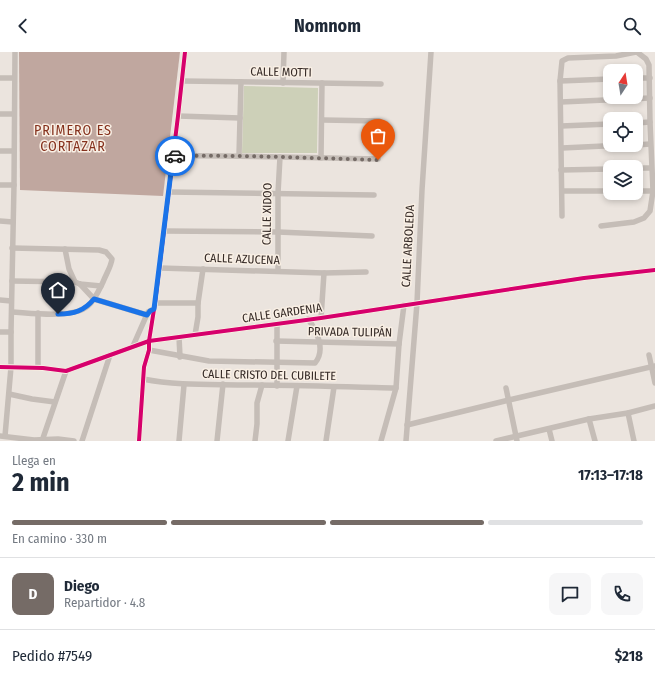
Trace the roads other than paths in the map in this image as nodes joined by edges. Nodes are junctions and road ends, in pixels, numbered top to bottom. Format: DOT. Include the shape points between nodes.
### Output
graph roads {
  1 [pos="15,52"];
  2 [pos="185,52"];
  3 [pos="284,52"];
  4 [pos="431,52"];
  5 [pos="637,52"];
  6 [pos="0,78"];
  7 [pos="14,78"];
  8 [pos="643,78"];
  9 [pos="650,78"];
  10 [pos="603,79"];
  11 [pos="182,81"];
  12 [pos="560,81"];
  13 [pos="241,82"];
  14 [pos="283,83"];
  15 [pos="322,83"];
  16 [pos="381,84"];
  17 [pos="650,98"];
  18 [pos="560,102"];
  19 [pos="0,114"];
  20 [pos="14,114"];
  21 [pos="178,116"];
  22 [pos="240,118"];
  23 [pos="323,120"];
  24 [pos="379,121"];
  25 [pos="643,122"];
  26 [pos="650,122"];
  27 [pos="603,124"];
  28 [pos="561,126"];
  29 [pos="643,144"];
  30 [pos="650,144"];
  31 [pos="603,146"];
  32 [pos="562,148"];
  33 [pos="0,150"];
  34 [pos="14,151"];
  35 [pos="239,155"];
  36 [pos="173,156"];
  37 [pos="280,157"];
  38 [pos="321,158"];
  39 [pos="378,160"];
  40 [pos="643,168"];
  41 [pos="651,168"];
  42 [pos="603,169"];
  43 [pos="561,170"];
  44 [pos="0,185"];
  45 [pos="14,185"];
  46 [pos="562,191"];
  47 [pos="603,191"];
  48 [pos="643,191"];
  49 [pos="653,191"];
  50 [pos="169,192"];
  51 [pos="278,193"];
  52 [pos="374,195"];
  53 [pos="562,216"];
  54 [pos="0,221"];
  55 [pos="13,222"];
  56 [pos="601,226"];
  57 [pos="164,231"];
  58 [pos="278,232"];
  59 [pos="372,236"];
  60 [pos="12,248"];
  61 [pos="65,249"];
  62 [pos="160,268"];
  63 [pos="203,269"];
  64 [pos="655,270"];
  65 [pos="278,271"];
  66 [pos="366,272"];
  67 [pos="324,273"];
  68 [pos="12,280"];
  69 [pos="78,283"];
  70 [pos="101,286"];
  71 [pos="94,299"];
  72 [pos="0,300"];
  73 [pos="11,301"];
  74 [pos="156,303"];
  75 [pos="198,303"];
  76 [pos="417,303"];
  77 [pos="404,305"];
  78 [pos="154,309"];
  79 [pos="12,312"];
  80 [pos="38,313"];
  81 [pos="147,315"];
  82 [pos="321,318"];
  83 [pos="308,319"];
  84 [pos="277,324"];
  85 [pos="0,332"];
  86 [pos="11,332"];
  87 [pos="195,334"];
  88 [pos="179,337"];
  89 [pos="149,341"];
  90 [pos="276,341"];
  91 [pos="320,342"];
  92 [pos="399,344"];
  93 [pos="133,346"];
  94 [pos="149,350"];
  95 [pos="110,355"];
  96 [pos="649,355"];
  97 [pos="180,357"];
  98 [pos="277,362"];
  99 [pos="0,367"];
  100 [pos="11,367"];
  101 [pos="653,367"];
  102 [pos="38,368"];
  103 [pos="66,371"];
  104 [pos="143,379"];
  105 [pos="655,383"];
  106 [pos="223,384"];
  107 [pos="184,385"];
  108 [pos="262,385"];
  109 [pos="277,386"];
  110 [pos="297,386"];
  111 [pos="334,387"];
  112 [pos="396,388"];
  113 [pos="506,388"];
  114 [pos="9,394"];
  115 [pos="509,400"];
  116 [pos="55,402"];
  117 [pos="0,404"];
  118 [pos="8,404"];
  119 [pos="655,406"];
  120 [pos="628,413"];
  121 [pos="589,419"];
  122 [pos="407,425"];
  123 [pos="549,429"];
  124 [pos="3,436"];
  125 [pos="516,439"];
  126 [pos="42,440"];
  127 [pos="74,441"];
  128 [pos="82,441"];
  129 [pos="139,441"];
  130 [pos="179,441"];
  131 [pos="217,441"];
  132 [pos="255,441"];
  133 [pos="288,441"];
  134 [pos="326,441"];
  135 [pos="380,441"];
  136 [pos="406,441"];
  137 [pos="496,441"];
  138 [pos="552,441"];
  139 [pos="594,441"];
  140 [pos="634,441"];
  1 -- 7 [label="street"];
  2 -- 11 [label="street"];
  3 -- 14 [label="street"];
  4 -- 76 [label="street, CALLE ARBOLEDA"];
  5 -- 9 [label="street" via="648,61"];
  5 -- 12 [label="street" via="564,59"];
  6 -- 7 [label="street"];
  7 -- 20 [label="street"];
  8 -- 9 [label="street"];
  9 -- 17 [label="street"];
  10 -- 12 [label="street"];
  11 -- 13 [label="street, CALLE MOTTI"];
  11 -- 21 [label="street"];
  12 -- 18 [label="street"];
  13 -- 14 [label="street, CALLE MOTTI"];
  13 -- 22 [label="street"];
  14 -- 15 [label="street, CALLE MOTTI"];
  15 -- 16 [label="street, CALLE MOTTI"];
  15 -- 23 [label="street"];
  17 -- 18 [label="street"];
  17 -- 26 [label="street"];
  18 -- 28 [label="street"];
  19 -- 20 [label="street"];
  20 -- 34 [label="street"];
  21 -- 22 [label="street"];
  21 -- 36 [label="street"];
  22 -- 35 [label="street"];
  23 -- 24 [label="street"];
  23 -- 38 [label="street"];
  25 -- 26 [label="street"];
  26 -- 30 [label="street"];
  27 -- 28 [label="street"];
  28 -- 32 [label="street"];
  29 -- 30 [label="street"];
  30 -- 41 [label="street"];
  31 -- 32 [label="street"];
  32 -- 43 [label="street"];
  33 -- 34 [label="street"];
  34 -- 45 [label="street"];
  35 -- 36 [label="street"];
  35 -- 37 [label="street"];
  36 -- 50 [label="street"];
  37 -- 38 [label="street"];
  37 -- 51 [label="street, CALLE XIDOO"];
  38 -- 39 [label="street"];
  40 -- 41 [label="street"];
  41 -- 49 [label="street"];
  42 -- 43 [label="street"];
  43 -- 46 [label="street"];
  44 -- 45 [label="street"];
  45 -- 55 [label="street"];
  46 -- 47 [label="street"];
  46 -- 53 [label="street"];
  48 -- 49 [label="street"];
  49 -- 56 [label="street" via="650,211 644,218 634,222"];
  50 -- 51 [label="street"];
  50 -- 57 [label="street"];
  51 -- 52 [label="street"];
  51 -- 58 [label="street, CALLE XIDOO"];
  54 -- 55 [label="street"];
  55 -- 60 [label="street"];
  57 -- 58 [label="street"];
  57 -- 62 [label="street"];
  58 -- 59 [label="street"];
  58 -- 65 [label="street, CALLE XIDOO"];
  60 -- 61 [label="street"];
  60 -- 68 [label="street"];
  61 -- 69 [label="street" via="69,269"];
  61 -- 70 [label="street" via="99,250 110,255 112,259"];
  62 -- 63 [label="street, CALLE AZUCENA"];
  62 -- 74 [label="street"];
  63 -- 65 [label="street, CALLE AZUCENA"];
  63 -- 75 [label="street"];
  64 -- 76 [label="street, CALLE GARDENIA"];
  65 -- 67 [label="street, CALLE AZUCENA"];
  66 -- 67 [label="street, CALLE AZUCENA"];
  67 -- 82 [label="street"];
  68 -- 69 [label="street"];
  68 -- 73 [label="street"];
  69 -- 70 [label="street"];
  69 -- 71 [label="street"];
  70 -- 71 [label="street"];
  71 -- 80 [label="street" via="82,310 69,314"];
  71 -- 81 [label="street"];
  72 -- 73 [label="street"];
  73 -- 79 [label="street"];
  74 -- 75 [label="street"];
  74 -- 78 [label="street"];
  75 -- 87 [label="street"];
  76 -- 77 [label="street, CALLE GARDENIA"];
  76 -- 122 [label="street, CALLE ARBOLEDA"];
  77 -- 82 [label="street, CALLE GARDENIA"];
  77 -- 92 [label="street"];
  78 -- 81 [label="street"];
  78 -- 89 [label="street"];
  79 -- 80 [label="street"];
  79 -- 86 [label="street"];
  80 -- 102 [label="street"];
  81 -- 93 [label="street"];
  82 -- 83 [label="street, CALLE GARDENIA"];
  83 -- 84 [label="street, CALLE GARDENIA"];
  83 -- 91 [label="street" via="315,328"];
  84 -- 87 [label="street, CALLE GARDENIA"];
  84 -- 90 [label="street"];
  85 -- 86 [label="street"];
  86 -- 100 [label="street"];
  87 -- 88 [label="street, CALLE GARDENIA"];
  88 -- 89 [label="street, CALLE GARDENIA"];
  88 -- 97 [label="street"];
  89 -- 93 [label="street, CALLE GARDENIA"];
  89 -- 94 [label="street"];
  90 -- 91 [label="street, PRIVADA TULIPÁN"];
  90 -- 98 [label="street"];
  91 -- 92 [label="street, PRIVADA TULIPÁN"];
  91 -- 98 [label="street" via="317,362"];
  92 -- 112 [label="street"];
  93 -- 95 [label="street, CALLE GARDENIA"];
  94 -- 97 [label="street"];
  94 -- 104 [label="street"];
  95 -- 103 [label="street, CALLE GARDENIA"];
  95 -- 128 [label="street"];
  96 -- 101 [label="street"];
  97 -- 98 [label="street" via="209,362"];
  98 -- 109 [label="street"];
  99 -- 100 [label="street"];
  100 -- 102 [label="street"];
  100 -- 114 [label="street"];
  101 -- 105 [label="street"];
  101 -- 115 [label="street"];
  102 -- 103 [label="street"];
  103 -- 116 [label="street"];
  104 -- 107 [label="street, CALLE CRISTO DEL CUBILETE"];
  104 -- 129 [label="street"];
  106 -- 107 [label="street, CALLE CRISTO DEL CUBILETE"];
  106 -- 108 [label="street, CALLE CRISTO DEL CUBILETE"];
  106 -- 131 [label="street"];
  107 -- 130 [label="street"];
  108 -- 109 [label="street, CALLE CRISTO DEL CUBILETE"];
  108 -- 132 [label="street" via="257,403"];
  109 -- 110 [label="street, CALLE CRISTO DEL CUBILETE"];
  110 -- 111 [label="street, CALLE CRISTO DEL CUBILETE"];
  110 -- 133 [label="street"];
  111 -- 112 [label="street, CALLE CRISTO DEL CUBILETE"];
  111 -- 134 [label="street"];
  112 -- 135 [label="street"];
  113 -- 115 [label="street"];
  114 -- 116 [label="street"];
  114 -- 118 [label="street"];
  115 -- 122 [label="street"];
  115 -- 125 [label="street"];
  116 -- 126 [label="street"];
  117 -- 118 [label="street"];
  118 -- 124 [label="street"];
  119 -- 120 [label="street"];
  120 -- 121 [label="street"];
  120 -- 140 [label="street"];
  121 -- 123 [label="street"];
  121 -- 139 [label="street"];
  122 -- 136 [label="street, CALLE ARBOLEDA"];
  123 -- 125 [label="street"];
  123 -- 138 [label="street"];
  124 -- 126 [label="street"];
  125 -- 137 [label="street"];
  126 -- 127 [label="street"];
}
